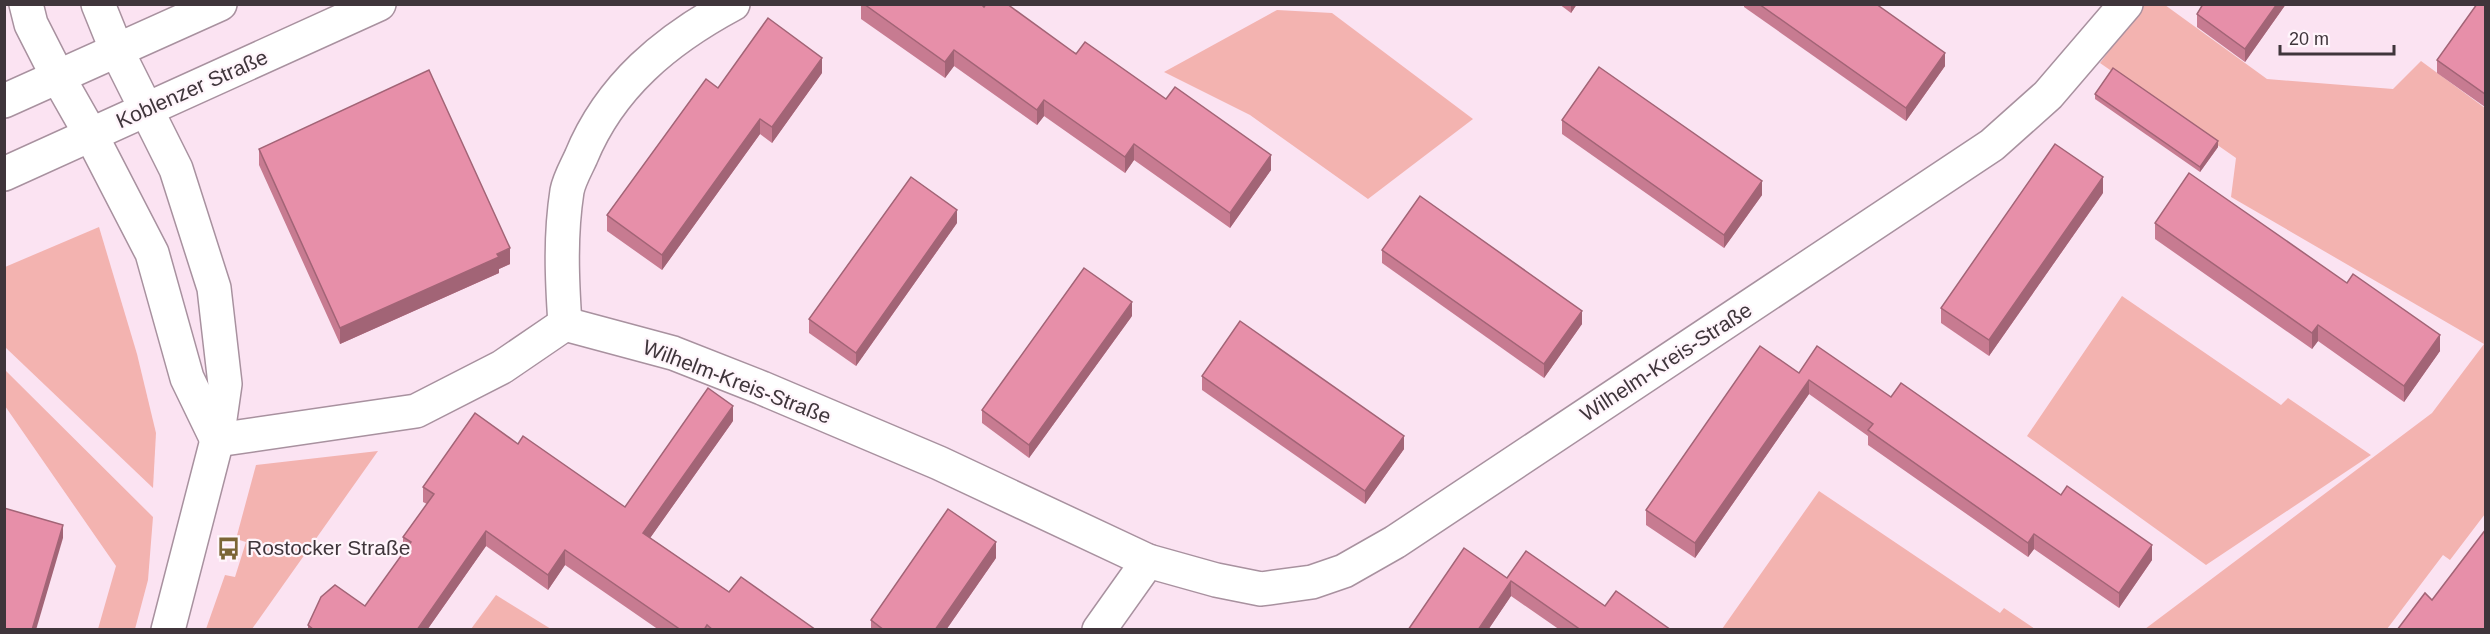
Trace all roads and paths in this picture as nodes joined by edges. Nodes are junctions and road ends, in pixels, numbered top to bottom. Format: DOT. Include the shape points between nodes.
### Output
graph roads {
  1 [pos="26,4"];
  2 [pos="98,4"];
  3 [pos="220,4"];
  4 [pos="379,4"];
  5 [pos="733,4"];
  6 [pos="2126,4"];
  7 [pos="117,51"];
  8 [pos="58,77"];
  9 [pos="4,102"];
  10 [pos="148,109"];
  11 [pos="91,135"];
  12 [pos="4,174"];
  13 [pos="565,324"];
  14 [pos="217,440"];
  15 [pos="1148,561"];
  16 [pos="168,630"];
  17 [pos="1099,630"];
  1 -- 8 [label="street" via="31,24"];
  2 -- 7 [label="street"];
  3 -- 7 [label="street"];
  4 -- 10 [label="street, Koblenzer Straße"];
  5 -- 13 [label="street" via="676,39 636,73 605,109 587,142 567,189 561,266"];
  6 -- 15 [label="street, Wilhelm-Kreis-Straße" via="2048,95 1992,145 1395,542 1344,571 1312,582 1261,589"];
  7 -- 8 [label="street"];
  7 -- 10 [label="street"];
  8 -- 9 [label="street"];
  8 -- 11 [label="street"];
  10 -- 11 [label="street, Koblenzer Straße"];
  10 -- 14 [label="street" via="176,170 214,288 225,384"];
  11 -- 12 [label="street, Koblenzer Straße"];
  11 -- 14 [label="street" via="152,253 187,378"];
  13 -- 14 [label="street" via="502,367 416,411"];
  13 -- 15 [label="street, Wilhelm-Kreis-Straße" via="673,353 762,388 939,463"];
  14 -- 16 [label="street"];
  15 -- 17 [label="street"];
}
